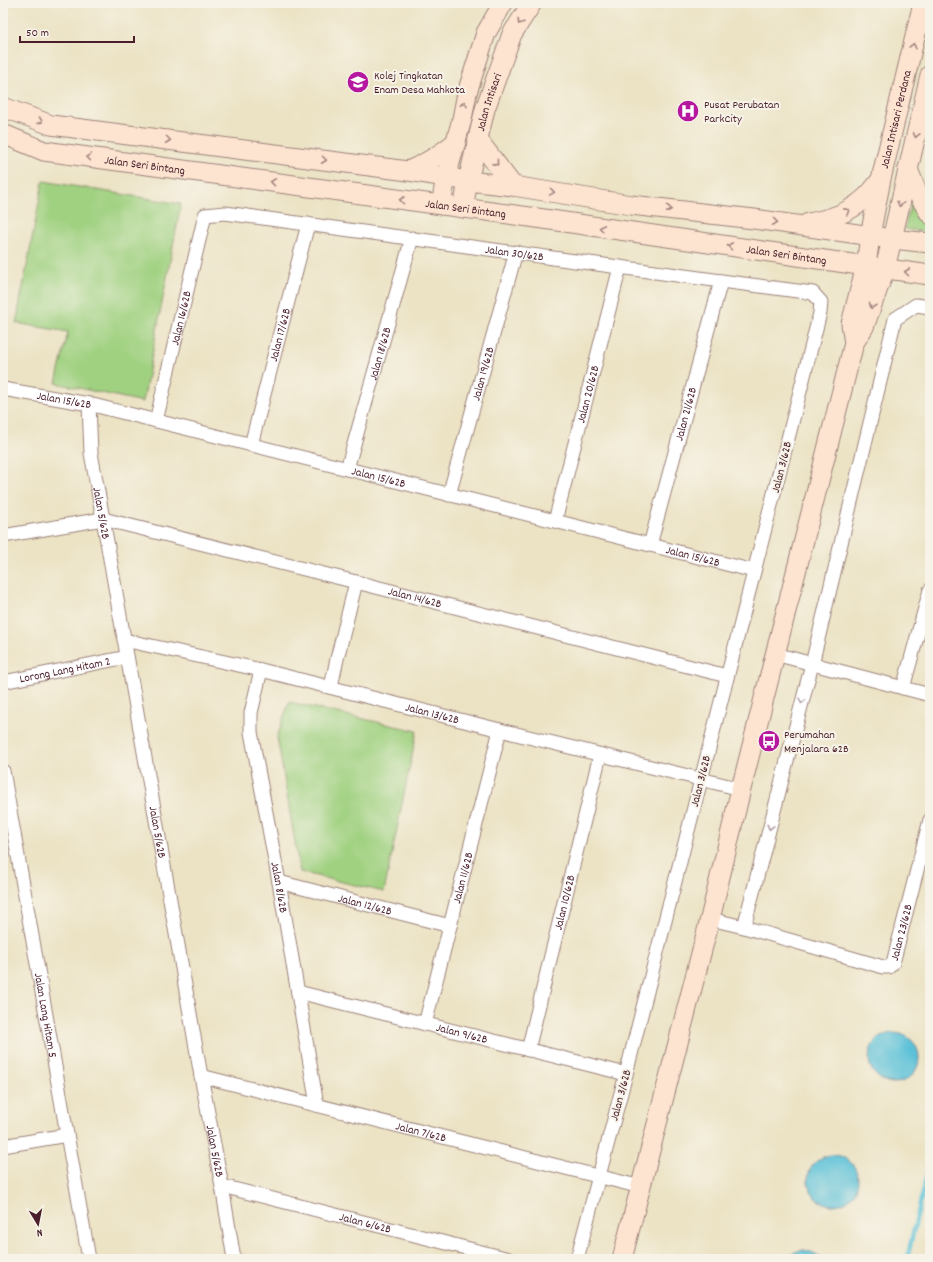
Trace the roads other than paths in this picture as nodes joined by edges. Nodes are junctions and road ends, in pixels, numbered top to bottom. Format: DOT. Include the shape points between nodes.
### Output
graph roads {
  1 [pos="503,3"];
  2 [pos="532,3"];
  3 [pos="923,3"];
  4 [pos="930,76"];
  5 [pos="3,107"];
  6 [pos="3,130"];
  7 [pos="3,134"];
  8 [pos="478,140"];
  9 [pos="21,142"];
  10 [pos="456,142"];
  11 [pos="908,169"];
  12 [pos="408,171"];
  13 [pos="446,177"];
  14 [pos="881,179"];
  15 [pos="468,181"];
  16 [pos="513,186"];
  17 [pos="441,205"];
  18 [pos="463,208"];
  19 [pos="930,214"];
  20 [pos="205,215"];
  21 [pos="308,224"];
  22 [pos="796,225"];
  23 [pos="870,236"];
  24 [pos="412,238"];
  25 [pos="892,239"];
  26 [pos="930,243"];
  27 [pos="516,252"];
  28 [pos="620,266"];
  29 [pos="866,266"];
  30 [pos="885,269"];
  31 [pos="930,275"];
  32 [pos="721,281"];
  33 [pos="821,302"];
  34 [pos="930,307"];
  35 [pos="854,343"];
  36 [pos="3,389"];
  37 [pos="89,404"];
  38 [pos="156,421"];
  39 [pos="251,445"];
  40 [pos="347,469"];
  41 [pos="449,495"];
  42 [pos="102,519"];
  43 [pos="555,521"];
  44 [pos="3,536"];
  45 [pos="650,545"];
  46 [pos="754,571"];
  47 [pos="356,582"];
  48 [pos="930,590"];
  49 [pos="124,640"];
  50 [pos="775,654"];
  51 [pos="127,657"];
  52 [pos="812,664"];
  53 [pos="261,670"];
  54 [pos="727,676"];
  55 [pos="3,682"];
  56 [pos="331,687"];
  57 [pos="903,688"];
  58 [pos="930,695"];
  59 [pos="500,730"];
  60 [pos="600,755"];
  61 [pos="3,771"];
  62 [pos="700,779"];
  63 [pos="741,789"];
  64 [pos="930,820"];
  65 [pos="279,882"];
  66 [pos="710,919"];
  67 [pos="450,926"];
  68 [pos="744,927"];
  69 [pos="298,992"];
  70 [pos="425,1024"];
  71 [pos="528,1050"];
  72 [pos="626,1074"];
  73 [pos="201,1076"];
  74 [pos="316,1105"];
  75 [pos="67,1135"];
  76 [pos="3,1146"];
  77 [pos="599,1176"];
  78 [pos="222,1186"];
  79 [pos="641,1187"];
  80 [pos="89,1259"];
  81 [pos="234,1259"];
  82 [pos="509,1259"];
  83 [pos="576,1259"];
  84 [pos="622,1259"];
  10 -- 1 [label="street, Jalan Intisari, one-way" via="467,93 486,32"];
  2 -- 8 [label="street, Jalan Intisari, one-way" via="512,34 485,109"];
  14 -- 3 [label="street, Jalan Intisari Perdana, one-way"];
  4 -- 11 [label="street, Jalan Intisari Perdana, one-way"];
  5 -- 12 [label="street, one-way" via="51,125"];
  6 -- 9 [label="street"];
  7 -- 9 [label="street, Jalan Seri Bintang"];
  8 -- 15 [label="street, Jalan Intisari"];
  8 -- 16 [label="street, one-way"];
  17 -- 9 [label="street, Jalan Seri Bintang, one-way" via="44,151"];
  10 -- 12 [label="street" via="441,154"];
  10 -- 13 [label="street, Jalan Intisari"];
  11 -- 19 [label="street" via="917,192"];
  11 -- 25 [label="street, Jalan Intisari Perdana, one-way"];
  12 -- 13 [label="street"];
  13 -- 15 [label="street"];
  13 -- 17 [label="street, Jalan Intisari"];
  22 -- 14 [label="street, one-way" via="845,213 872,193"];
  14 -- 23 [label="street, Jalan Intisari Perdana"];
  15 -- 16 [label="street"];
  15 -- 18 [label="street, Jalan Intisari"];
  16 -- 22 [label="street, one-way" via="630,205"];
  17 -- 18 [label="street, Jalan Seri Bintang"];
  29 -- 18 [label="street, Jalan Seri Bintang, one-way"];
  20 -- 21 [label="street, Jalan 30/62B" via="224,213"];
  20 -- 38 [label="street, Jalan 16/62B"];
  21 -- 24 [label="street, Jalan 30/62B"];
  21 -- 39 [label="street, Jalan 17/62B"];
  22 -- 23 [label="street"];
  23 -- 25 [label="street"];
  23 -- 29 [label="street, Jalan Intisari Perdana"];
  24 -- 27 [label="street, Jalan 30/62B"];
  24 -- 40 [label="street, Jalan 18/62B"];
  25 -- 26 [label="street"];
  25 -- 30 [label="street, Jalan Intisari Perdana"];
  27 -- 28 [label="street, Jalan 30/62B"];
  27 -- 41 [label="street, Jalan 19/62B"];
  28 -- 32 [label="street, Jalan 30/62B"];
  28 -- 43 [label="street, Jalan 20/62B"];
  29 -- 30 [label="street, Jalan Seri Bintang"];
  29 -- 35 [label="street" via="851,324"];
  31 -- 30 [label="street, Jalan Seri Bintang, one-way"];
  30 -- 35 [label="street, one-way" via="864,327"];
  32 -- 33 [label="street, Jalan 30/62B" via="813,293"];
  32 -- 45 [label="street, Jalan 21/62B"];
  33 -- 46 [label="street, Jalan 3/62B"];
  34 -- 52 [label="street" via="916,305 895,319"];
  35 -- 50 [label="street"];
  36 -- 37 [label="street, Jalan 15/62B"];
  37 -- 38 [label="street, Jalan 15/62B"];
  37 -- 42 [label="street, Jalan 5/62B" via="92,453"];
  38 -- 39 [label="street, Jalan 15/62B"];
  39 -- 40 [label="street, Jalan 15/62B"];
  40 -- 41 [label="street, Jalan 15/62B"];
  41 -- 43 [label="street, Jalan 15/62B"];
  42 -- 44 [label="street"];
  42 -- 47 [label="street, Jalan 14/62B"];
  42 -- 49 [label="street, Jalan 5/62B"];
  43 -- 45 [label="street, Jalan 15/62B"];
  45 -- 46 [label="street, Jalan 15/62B"];
  46 -- 54 [label="street, Jalan 3/62B"];
  47 -- 54 [label="street, Jalan 14/62B"];
  47 -- 56 [label="street"];
  48 -- 57 [label="street"];
  49 -- 51 [label="street, Jalan 5/62B"];
  49 -- 53 [label="street, Jalan 13/62B"];
  50 -- 52 [label="street"];
  50 -- 63 [label="street"];
  51 -- 55 [label="street, Lorong Lang Hitam 2"];
  51 -- 73 [label="street, Jalan 5/62B"];
  52 -- 57 [label="street"];
  52 -- 68 [label="street, one-way"];
  53 -- 56 [label="street, Jalan 13/62B"];
  53 -- 65 [label="street, Jalan 8/62B" via="251,713 251,732"];
  54 -- 62 [label="street, Jalan 3/62B"];
  56 -- 59 [label="street, Jalan 13/62B"];
  57 -- 58 [label="street"];
  59 -- 60 [label="street, Jalan 13/62B"];
  59 -- 67 [label="street, Jalan 11/62B"];
  60 -- 62 [label="street, Jalan 13/62B"];
  60 -- 71 [label="street, Jalan 10/62B"];
  61 -- 75 [label="street, Jalan Lang Hitam 5"];
  62 -- 63 [label="street, Jalan 13/62B"];
  62 -- 72 [label="street, Jalan 3/62B"];
  63 -- 66 [label="street"];
  64 -- 68 [label="street, Jalan 23/62B" via="889,967"];
  65 -- 67 [label="street, Jalan 12/62B"];
  65 -- 69 [label="street, Jalan 8/62B"];
  66 -- 68 [label="street"];
  66 -- 79 [label="street"];
  67 -- 70 [label="street, Jalan 11/62B"];
  69 -- 70 [label="street, Jalan 9/62B"];
  69 -- 74 [label="street, Jalan 8/62B"];
  70 -- 71 [label="street, Jalan 9/62B"];
  71 -- 72 [label="street, Jalan 9/62B"];
  72 -- 77 [label="street, Jalan 3/62B"];
  73 -- 74 [label="street, Jalan 7/62B"];
  73 -- 78 [label="street, Jalan 5/62B"];
  74 -- 77 [label="street, Jalan 7/62B"];
  75 -- 76 [label="street"];
  75 -- 80 [label="street, Jalan Lang Hitam 5"];
  77 -- 79 [label="street, Jalan 7/62B"];
  77 -- 83 [label="street, Jalan 3/62B"];
  78 -- 81 [label="street, Jalan 5/62B"];
  78 -- 82 [label="street, Jalan 6/62B"];
  79 -- 84 [label="street"];
}
